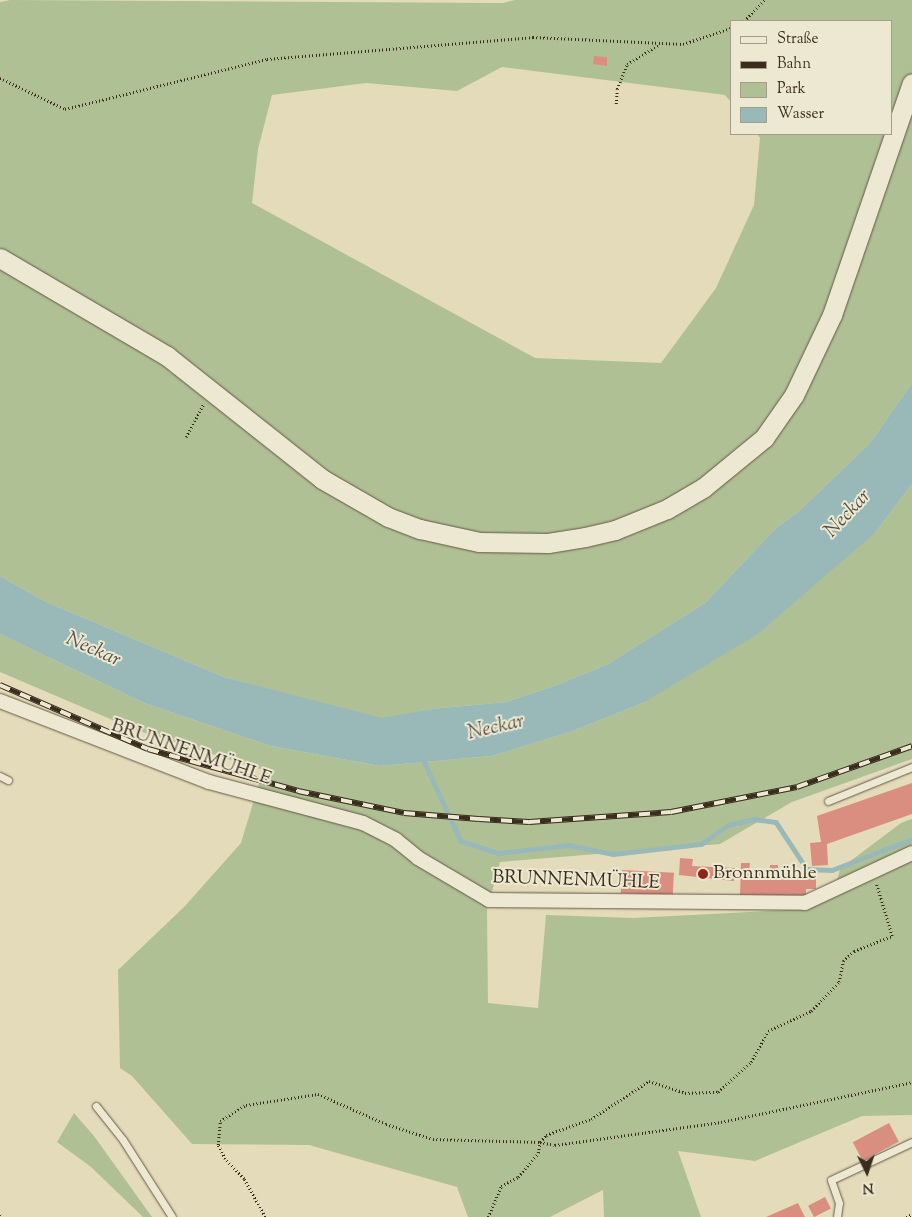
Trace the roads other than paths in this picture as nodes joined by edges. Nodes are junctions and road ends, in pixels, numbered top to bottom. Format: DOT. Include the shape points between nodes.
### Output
graph roads {
  1 [pos="912,82"];
  2 [pos="0,258"];
  3 [pos="0,701"];
  4 [pos="912,767"];
  5 [pos="0,776"];
  6 [pos="8,780"];
  7 [pos="828,801"];
  8 [pos="912,853"];
  9 [pos="96,1106"];
  10 [pos="912,1142"];
  11 [pos="172,1217"];
  12 [pos="837,1217"];
  1 -- 2 [label="main road" via="860,238 819,346 794,394 764,438 703,488 667,509 614,530 548,543 479,542 420,529 356,500 322,478 167,356"];
  3 -- 8 [label="street, BRUNNENMÜHLE" via="209,782 363,823 396,840 418,858 489,900 805,903"];
  4 -- 7 [label="lane"];
  5 -- 6 [label="lane"];
  9 -- 11 [label="lane" via="123,1140"];
  10 -- 12 [label="lane" via="831,1180 839,1203"];
}
